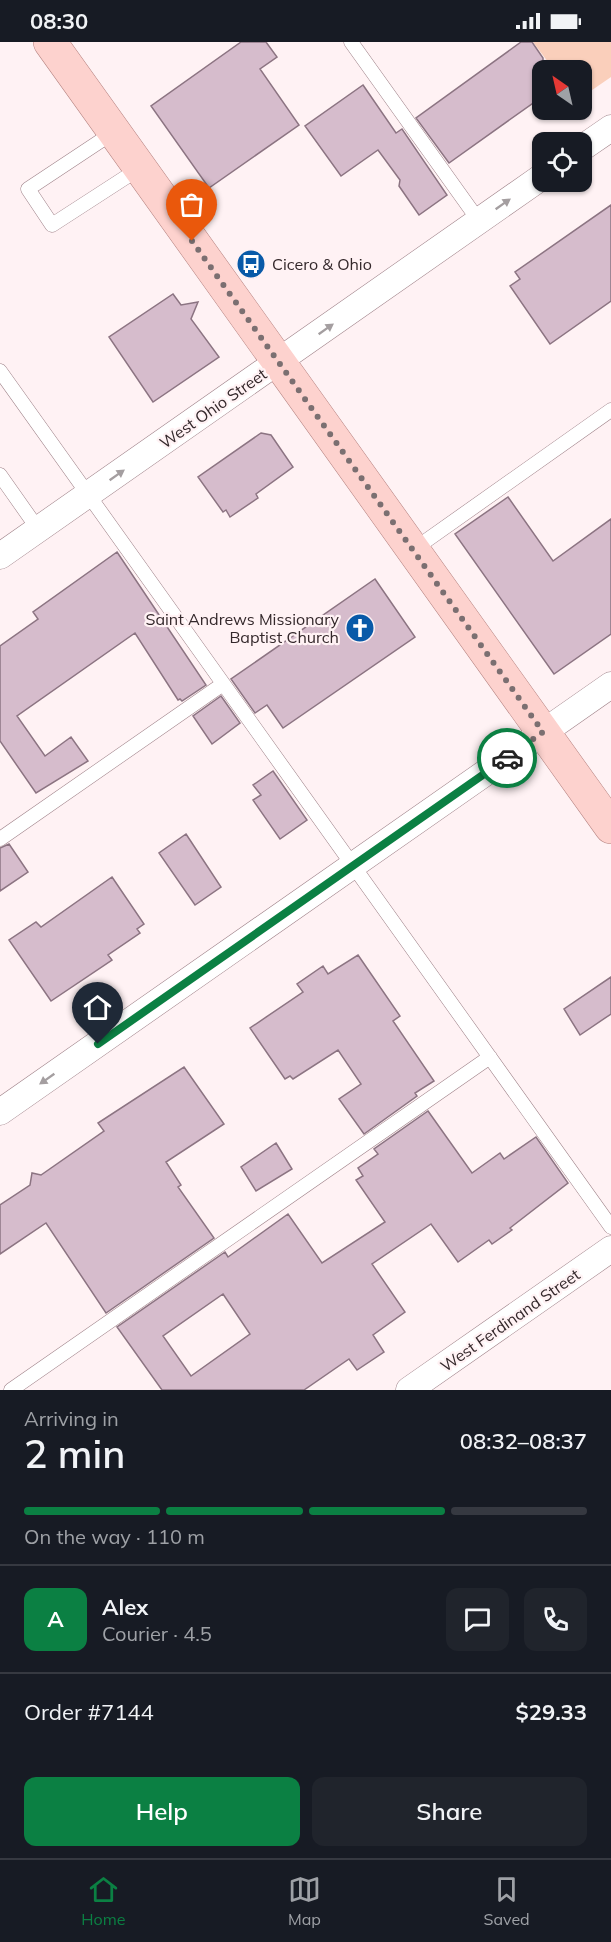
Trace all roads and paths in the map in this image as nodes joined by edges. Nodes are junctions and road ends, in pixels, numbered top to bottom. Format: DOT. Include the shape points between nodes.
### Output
graph roads {
  1 [pos="50,42"];
  2 [pos="351,42"];
  3 [pos="611,128"];
  4 [pos="114,132"];
  5 [pos="592,141"];
  6 [pos="140,168"];
  7 [pos="532,184"];
  8 [pos="478,221"];
  9 [pos="279,363"];
  10 [pos="0,371"];
  11 [pos="611,410"];
  12 [pos="0,476"];
  13 [pos="88,495"];
  14 [pos="38,529"];
  15 [pos="413,550"];
  16 [pos="0,556"];
  17 [pos="223,684"];
  18 [pos="611,685"];
  19 [pos="543,732"];
  20 [pos="611,827"];
  21 [pos="0,839"];
  22 [pos="353,866"];
  23 [pos="490,1058"];
  24 [pos="0,1112"];
  25 [pos="611,1227"];
  26 [pos="611,1249"];
  27 [pos="11,1390"];
  28 [pos="409,1390"];
  1 -- 4 [label="main road"];
  2 -- 8 [label="lane"];
  3 -- 5 [label="street"];
  4 -- 6 [label="main road"];
  4 -- 6 [label="lane" via="28,189 52,225"];
  6 -- 9 [label="main road"];
  8 -- 7 [label="street, West Ohio Street, one-way"];
  9 -- 8 [label="street, West Ohio Street, one-way"];
  13 -- 9 [label="street, West Ohio Street, one-way"];
  9 -- 15 [label="main road"];
  10 -- 13 [label="lane"];
  11 -- 15 [label="lane"];
  12 -- 14 [label="lane"];
  13 -- 14 [label="street, West Ohio Street"];
  13 -- 17 [label="lane"];
  14 -- 16 [label="street, West Ohio Street"];
  15 -- 19 [label="main road"];
  17 -- 21 [label="lane"];
  17 -- 22 [label="lane"];
  18 -- 19 [label="street"];
  19 -- 20 [label="main road"];
  19 -- 22 [label="street"];
  22 -- 23 [label="lane"];
  22 -- 24 [label="street, one-way"];
  23 -- 25 [label="lane"];
  23 -- 27 [label="lane"];
  26 -- 28 [label="street, West Ferdinand Street"];
}
